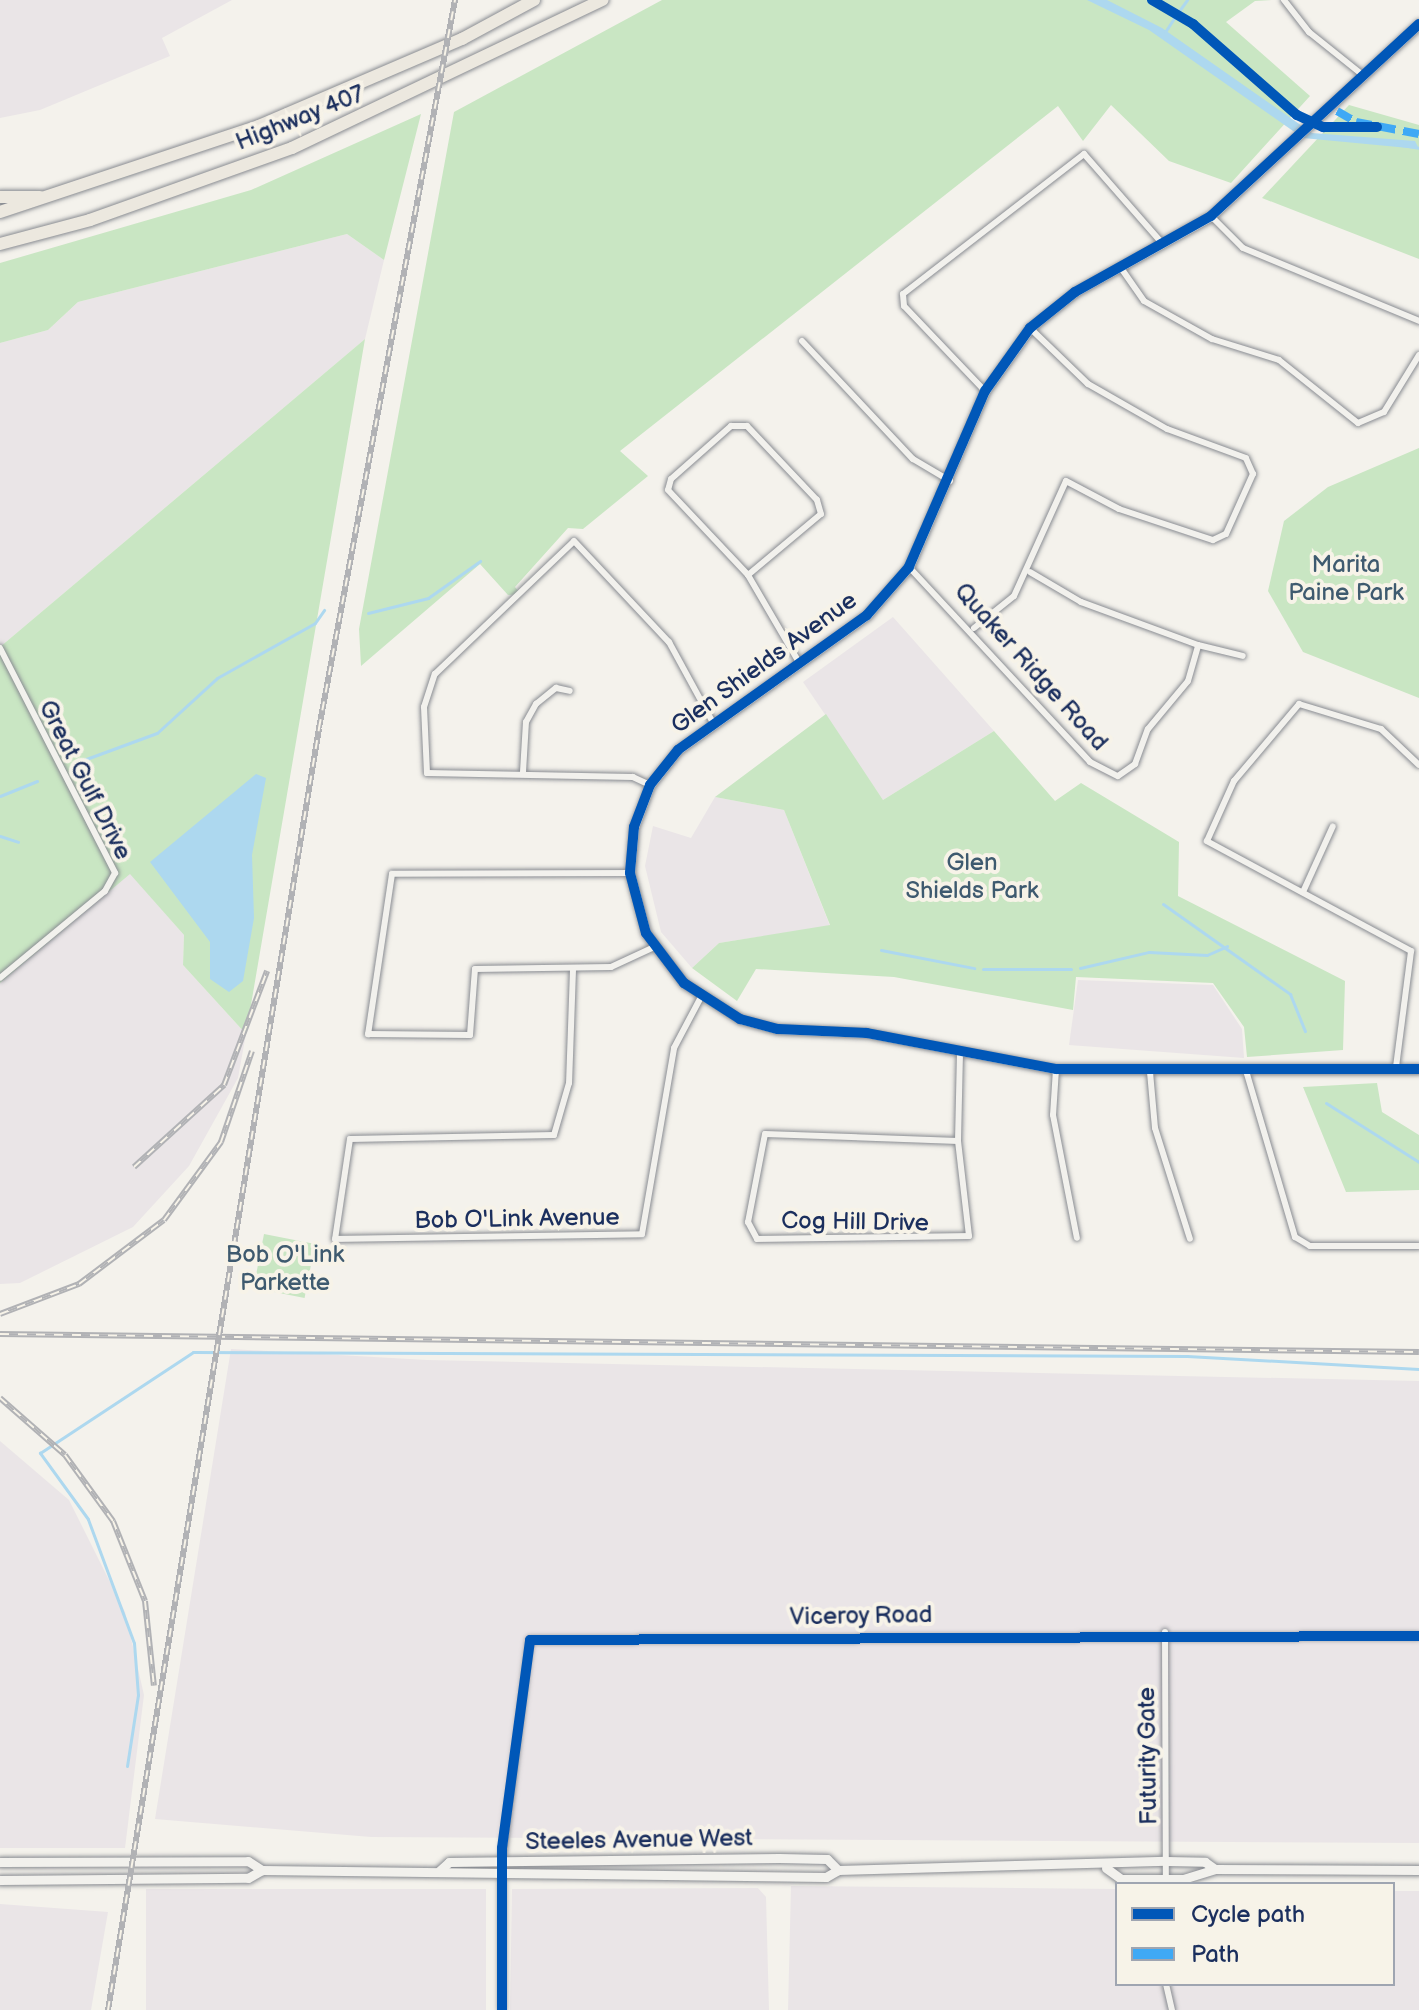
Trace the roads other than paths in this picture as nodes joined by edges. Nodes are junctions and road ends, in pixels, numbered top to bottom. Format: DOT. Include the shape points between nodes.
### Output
graph roads {
  1 [pos="534,0"];
  2 [pos="602,0"];
  3 [pos="1284,0"];
  4 [pos="1417,29"];
  5 [pos="1359,72"];
  6 [pos="0,197"];
  7 [pos="59,197"];
  8 [pos="0,212"];
  9 [pos="1211,216"];
  10 [pos="0,244"];
  11 [pos="1163,245"];
  12 [pos="1121,268"];
  13 [pos="1419,321"];
  14 [pos="1030,328"];
  15 [pos="802,341"];
  16 [pos="1419,355"];
  17 [pos="985,391"];
  18 [pos="950,481"];
  19 [pos="909,567"];
  20 [pos="1030,572"];
  21 [pos="748,575"];
  22 [pos="974,628"];
  23 [pos="1198,645"];
  24 [pos="0,648"];
  25 [pos="1243,656"];
  26 [pos="800,664"];
  27 [pos="570,691"];
  28 [pos="712,721"];
  29 [pos="1419,765"];
  30 [pos="523,772"];
  31 [pos="650,785"];
  32 [pos="1333,826"];
  33 [pos="630,873"];
  34 [pos="1303,892"];
  35 [pos="654,947"];
  36 [pos="573,970"];
  37 [pos="0,978"];
  38 [pos="701,997"];
  39 [pos="960,1050"];
  40 [pos="1396,1067"];
  41 [pos="1056,1069"];
  42 [pos="1419,1069"];
  43 [pos="1150,1072"];
  44 [pos="1247,1074"];
  45 [pos="958,1141"];
  46 [pos="1077,1238"];
  47 [pos="1190,1239"];
  48 [pos="1419,1246"];
  49 [pos="1165,1632"];
  50 [pos="1419,1636"];
  51 [pos="779,1858"];
  52 [pos="1166,1861"];
  53 [pos="0,1862"];
  54 [pos="502,1864"];
  55 [pos="1106,1868"];
  56 [pos="1215,1869"];
  57 [pos="262,1870"];
  58 [pos="838,1870"];
  59 [pos="1419,1870"];
  60 [pos="439,1871"];
  61 [pos="779,1877"];
  62 [pos="501,1878"];
  63 [pos="0,1880"];
  64 [pos="1166,1881"];
  65 [pos="1166,1986"];
  66 [pos="502,2010"];
  67 [pos="1172,2010"];
  1 -- 7 [label="highway, Highway 407" via="462,39 259,126"];
  2 -- 10 [label="highway, Highway 407" via="292,148 90,220"];
  3 -- 5 [label="street" via="1309,32"];
  4 -- 5 [label="main road, Glen Shields Avenue"];
  5 -- 9 [label="main road, Glen Shields Avenue" via="1260,174"];
  6 -- 7 [label="highway"];
  7 -- 8 [label="highway, Highway 407"];
  9 -- 11 [label="main road, Glen Shields Avenue"];
  9 -- 13 [label="street" via="1243,248"];
  11 -- 12 [label="main road, Glen Shields Avenue"];
  11 -- 17 [label="street" via="1084,154 903,294 904,306"];
  12 -- 14 [label="main road, Glen Shields Avenue"];
  12 -- 16 [label="street" via="1144,301 1212,339 1279,360 1358,423 1384,412"];
  14 -- 17 [label="main road, Glen Shields Avenue"];
  14 -- 20 [label="street" via="1088,384 1167,429 1246,458 1253,474 1226,534 1213,540 1119,509 1066,481"];
  15 -- 18 [label="street" via="913,459"];
  17 -- 18 [label="main road, Glen Shields Avenue"];
  18 -- 19 [label="main road, Glen Shields Avenue"];
  19 -- 22 [label="street, Quaker Ridge Road"];
  19 -- 26 [label="main road, Glen Shields Avenue" via="867,615"];
  20 -- 22 [label="street" via="1014,596"];
  20 -- 23 [label="street" via="1081,602"];
  21 -- 21 [label="street" via="668,490 671,479 731,426 747,426 817,500 821,514"];
  21 -- 26 [label="street"];
  22 -- 23 [label="street, Quaker Ridge Road" via="1090,762 1118,776 1135,764 1148,729 1188,681"];
  23 -- 25 [label="street"];
  24 -- 37 [label="street, Great Gulf Drive" via="115,873 105,891"];
  26 -- 28 [label="main road, Glen Shields Avenue"];
  27 -- 30 [label="street" via="556,688 536,704 526,722"];
  28 -- 30 [label="street" via="669,642 574,541 435,674 424,707 427,773"];
  28 -- 31 [label="main road, Glen Shields Avenue"];
  29 -- 34 [label="street" via="1381,729 1312,703 1289,714 1234,781 1207,841"];
  30 -- 31 [label="street" via="633,777"];
  31 -- 33 [label="main road, Glen Shields Avenue" via="634,827"];
  32 -- 34 [label="street"];
  33 -- 35 [label="main road, Glen Shields Avenue"];
  33 -- 36 [label="street" via="392,874 368,1034 470,1035 475,969"];
  34 -- 40 [label="street" via="1411,951"];
  35 -- 36 [label="street" via="611,967"];
  35 -- 38 [label="main road, Glen Shields Avenue"];
  36 -- 38 [label="street, Bob O'Link Avenue" via="569,1083 554,1135 350,1139 335,1239 642,1234 674,1048"];
  38 -- 39 [label="main road, Glen Shields Avenue" via="740,1019 778,1029 867,1033"];
  39 -- 41 [label="main road, Glen Shields Avenue"];
  39 -- 45 [label="street, Cog Hill Drive"];
  40 -- 42 [label="main road, Glen Shields Avenue"];
  40 -- 44 [label="main road, Glen Shields Avenue"];
  41 -- 43 [label="main road, Glen Shields Avenue"];
  41 -- 46 [label="street" via="1053,1115"];
  43 -- 44 [label="main road, Glen Shields Avenue"];
  43 -- 47 [label="street" via="1155,1128"];
  44 -- 48 [label="street" via="1295,1237 1310,1246"];
  45 -- 45 [label="street, Cog Hill Drive" via="969,1236 956,1241 757,1239 748,1222 765,1134"];
  49 -- 50 [label="street, Viceroy Road"];
  49 -- 52 [label="street, Futurity Gate"];
  49 -- 54 [label="street, Viceroy Road" via="530,1640"];
  51 -- 54 [label="main road, Steeles Avenue West"];
  51 -- 58 [label="main road, Steeles Avenue West" via="827,1859"];
  51 -- 61 [label="main road"];
  52 -- 55 [label="main road, Steeles Avenue West"];
  52 -- 56 [label="main road, Steeles Avenue West" via="1205,1862"];
  52 -- 64 [label="street, Futurity Gate"];
  53 -- 57 [label="main road, Steeles Avenue West" via="248,1861"];
  54 -- 60 [label="main road, Steeles Avenue West" via="449,1862"];
  54 -- 62 [label="street"];
  55 -- 58 [label="main road, Steeles Avenue West"];
  55 -- 64 [label="main road, Steeles Avenue West" via="1121,1879"];
  56 -- 59 [label="main road, Steeles Avenue West"];
  56 -- 64 [label="main road, Steeles Avenue West" via="1199,1879"];
  57 -- 60 [label="main road, Steeles Avenue West"];
  57 -- 63 [label="main road, Steeles Avenue West" via="248,1878"];
  58 -- 61 [label="main road, Steeles Avenue West"];
  60 -- 62 [label="main road, Steeles Avenue West"];
  61 -- 62 [label="main road, Steeles Avenue West"];
  62 -- 66 [label="street"];
  65 -- 67 [label="street"];
}
